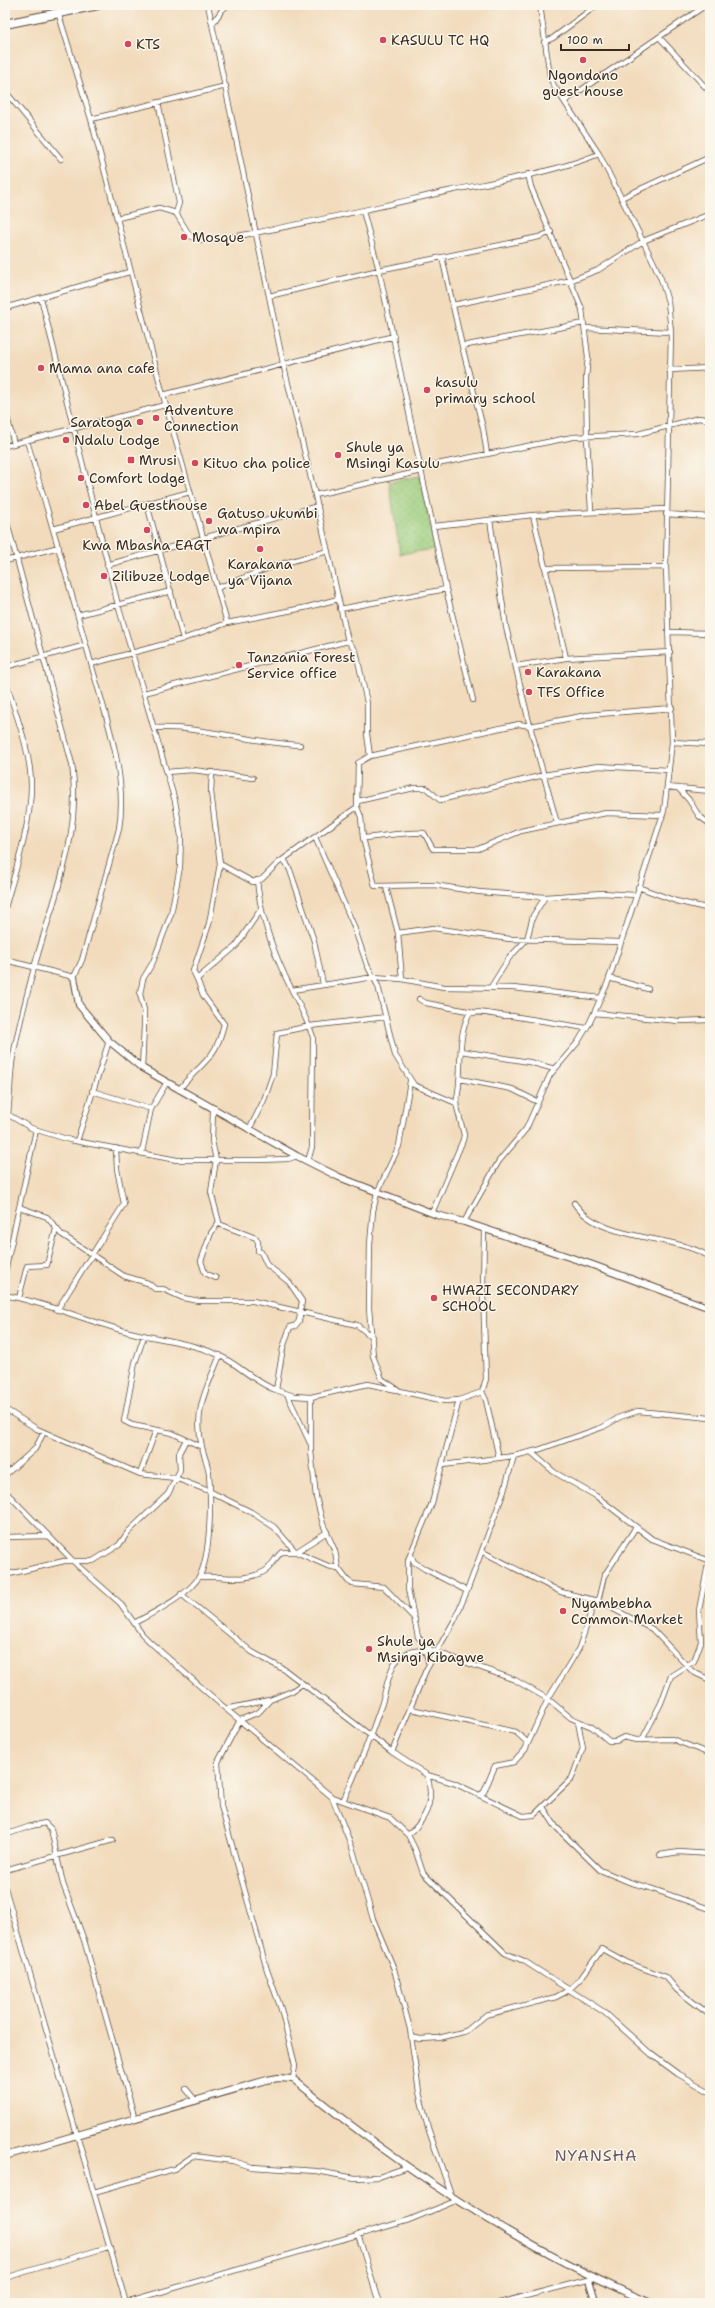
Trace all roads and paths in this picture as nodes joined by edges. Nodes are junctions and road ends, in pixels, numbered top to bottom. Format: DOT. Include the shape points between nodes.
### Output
graph roads {
  1 [pos="98,5"];
  2 [pos="208,5"];
  3 [pos="228,5"];
  4 [pos="540,5"];
  5 [pos="597,5"];
  6 [pos="706,5"];
  7 [pos="88,6"];
  8 [pos="58,12"];
  9 [pos="5,24"];
  10 [pos="213,24"];
  11 [pos="659,37"];
  12 [pos="544,42"];
  13 [pos="226,86"];
  14 [pos="5,91"];
  15 [pos="710,92"];
  16 [pos="565,101"];
  17 [pos="158,102"];
  18 [pos="91,119"];
  19 [pos="598,154"];
  20 [pos="710,157"];
  21 [pos="61,159"];
  22 [pos="528,174"];
  23 [pos="621,198"];
  24 [pos="363,211"];
  25 [pos="176,213"];
  26 [pos="710,214"];
  27 [pos="118,218"];
  28 [pos="552,232"];
  29 [pos="255,233"];
  30 [pos="643,242"];
  31 [pos="442,257"];
  32 [pos="379,270"];
  33 [pos="130,272"];
  34 [pos="572,280"];
  35 [pos="269,296"];
  36 [pos="41,298"];
  37 [pos="453,305"];
  38 [pos="5,308"];
  39 [pos="584,326"];
  40 [pos="671,332"];
  41 [pos="394,336"];
  42 [pos="462,346"];
  43 [pos="283,363"];
  44 [pos="710,368"];
  45 [pos="669,370"];
  46 [pos="163,395"];
  47 [pos="165,404"];
  48 [pos="5,409"];
  49 [pos="710,420"];
  50 [pos="668,425"];
  51 [pos="73,429"];
  52 [pos="587,437"];
  53 [pos="27,441"];
  54 [pos="14,444"];
  55 [pos="5,446"];
  56 [pos="487,454"];
  57 [pos="422,469"];
  58 [pos="190,492"];
  59 [pos="316,496"];
  60 [pos="147,504"];
  61 [pos="318,506"];
  62 [pos="591,511"];
  63 [pos="666,511"];
  64 [pos="5,515"];
  65 [pos="533,515"];
  66 [pos="710,517"];
  67 [pos="96,518"];
  68 [pos="490,520"];
  69 [pos="434,526"];
  70 [pos="53,529"];
  71 [pos="203,538"];
  72 [pos="59,547"];
  73 [pos="160,550"];
  74 [pos="328,551"];
  75 [pos="16,557"];
  76 [pos="5,561"];
  77 [pos="107,565"];
  78 [pos="666,567"];
  79 [pos="546,568"];
  80 [pos="217,588"];
  81 [pos="446,589"];
  82 [pos="171,591"];
  83 [pos="338,599"];
  84 [pos="118,605"];
  85 [pos="340,609"];
  86 [pos="78,615"];
  87 [pos="227,623"];
  88 [pos="669,632"];
  89 [pos="710,633"];
  90 [pos="183,639"];
  91 [pos="348,641"];
  92 [pos="86,645"];
  93 [pos="670,652"];
  94 [pos="132,653"];
  95 [pos="43,657"];
  96 [pos="566,658"];
  97 [pos="91,664"];
  98 [pos="516,666"];
  99 [pos="5,667"];
  100 [pos="5,679"];
  101 [pos="144,693"];
  102 [pos="473,700"];
  103 [pos="672,708"];
  104 [pos="530,726"];
  105 [pos="154,728"];
  106 [pos="672,742"];
  107 [pos="710,744"];
  108 [pos="300,745"];
  109 [pos="370,756"];
  110 [pos="669,770"];
  111 [pos="166,772"];
  112 [pos="212,772"];
  113 [pos="544,775"];
  114 [pos="253,778"];
  115 [pos="667,787"];
  116 [pos="678,788"];
  117 [pos="710,791"];
  118 [pos="358,801"];
  119 [pos="357,807"];
  120 [pos="662,816"];
  121 [pos="557,823"];
  122 [pos="710,824"];
  123 [pos="316,837"];
  124 [pos="363,838"];
  125 [pos="284,859"];
  126 [pos="220,864"];
  127 [pos="257,880"];
  128 [pos="386,887"];
  129 [pos="638,887"];
  130 [pos="635,895"];
  131 [pos="545,897"];
  132 [pos="5,908"];
  133 [pos="261,909"];
  134 [pos="710,909"];
  135 [pos="398,933"];
  136 [pos="527,939"];
  137 [pos="620,942"];
  138 [pos="5,960"];
  139 [pos="35,968"];
  140 [pos="74,977"];
  141 [pos="374,977"];
  142 [pos="402,978"];
  143 [pos="609,978"];
  144 [pos="197,979"];
  145 [pos="323,984"];
  146 [pos="491,987"];
  147 [pos="648,989"];
  148 [pos="292,990"];
  149 [pos="601,998"];
  150 [pos="419,999"];
  151 [pos="474,1012"];
  152 [pos="594,1014"];
  153 [pos="386,1017"];
  154 [pos="710,1020"];
  155 [pos="310,1026"];
  156 [pos="586,1028"];
  157 [pos="109,1042"];
  158 [pos="461,1051"];
  159 [pos="142,1068"];
  160 [pos="555,1069"];
  161 [pos="460,1079"];
  162 [pos="410,1081"];
  163 [pos="167,1082"];
  164 [pos="179,1090"];
  165 [pos="92,1091"];
  166 [pos="538,1102"];
  167 [pos="456,1103"];
  168 [pos="150,1109"];
  169 [pos="213,1110"];
  170 [pos="6,1114"];
  171 [pos="36,1130"];
  172 [pos="249,1130"];
  173 [pos="77,1141"];
  174 [pos="116,1148"];
  175 [pos="142,1152"];
  176 [pos="298,1156"];
  177 [pos="216,1160"];
  178 [pos="308,1160"];
  179 [pos="377,1192"];
  180 [pos="574,1203"];
  181 [pos="19,1207"];
  182 [pos="432,1213"];
  183 [pos="464,1222"];
  184 [pos="219,1224"];
  185 [pos="56,1229"];
  186 [pos="484,1229"];
  187 [pos="91,1254"];
  188 [pos="710,1257"];
  189 [pos="5,1272"];
  190 [pos="216,1278"];
  191 [pos="5,1294"];
  192 [pos="19,1298"];
  193 [pos="710,1308"];
  194 [pos="57,1310"];
  195 [pos="300,1313"];
  196 [pos="144,1336"];
  197 [pos="372,1337"];
  198 [pos="220,1355"];
  199 [pos="276,1390"];
  200 [pos="400,1391"];
  201 [pos="482,1392"];
  202 [pos="287,1394"];
  203 [pos="311,1397"];
  204 [pos="459,1400"];
  205 [pos="5,1410"];
  206 [pos="710,1418"];
  207 [pos="156,1430"];
  208 [pos="44,1432"];
  209 [pos="186,1440"];
  210 [pos="310,1445"];
  211 [pos="202,1447"];
  212 [pos="531,1452"];
  213 [pos="514,1456"];
  214 [pos="499,1458"];
  215 [pos="443,1465"];
  216 [pos="140,1474"];
  217 [pos="5,1475"];
  218 [pos="175,1478"];
  219 [pos="5,1491"];
  220 [pos="209,1491"];
  221 [pos="636,1527"];
  222 [pos="327,1532"];
  223 [pos="48,1536"];
  224 [pos="6,1537"];
  225 [pos="296,1552"];
  226 [pos="483,1552"];
  227 [pos="411,1555"];
  228 [pos="709,1559"];
  229 [pos="74,1562"];
  230 [pos="338,1568"];
  231 [pos="5,1575"];
  232 [pos="200,1577"];
  233 [pos="467,1591"];
  234 [pos="181,1594"];
  235 [pos="598,1601"];
  236 [pos="415,1619"];
  237 [pos="134,1623"];
  238 [pos="425,1650"];
  239 [pos="431,1650"];
  240 [pos="437,1653"];
  241 [pos="429,1665"];
  242 [pos="688,1667"];
  243 [pos="710,1680"];
  244 [pos="302,1684"];
  245 [pos="548,1699"];
  246 [pos="270,1700"];
  247 [pos="226,1708"];
  248 [pos="411,1709"];
  249 [pos="240,1720"];
  250 [pos="578,1722"];
  251 [pos="371,1733"];
  252 [pos="642,1740"];
  253 [pos="528,1743"];
  254 [pos="392,1752"];
  255 [pos="710,1754"];
  256 [pos="427,1775"];
  257 [pos="480,1795"];
  258 [pos="332,1797"];
  259 [pos="343,1801"];
  260 [pos="542,1807"];
  261 [pos="5,1835"];
  262 [pos="408,1835"];
  263 [pos="113,1840"];
  264 [pos="710,1854"];
  265 [pos="58,1855"];
  266 [pos="660,1855"];
  267 [pos="5,1870"];
  268 [pos="5,1888"];
  269 [pos="710,1909"];
  270 [pos="569,1990"];
  271 [pos="710,2015"];
  272 [pos="411,2037"];
  273 [pos="293,2080"];
  274 [pos="186,2089"];
  275 [pos="710,2092"];
  276 [pos="196,2101"];
  277 [pos="135,2119"];
  278 [pos="77,2136"];
  279 [pos="5,2156"];
  280 [pos="407,2167"];
  281 [pos="94,2192"];
  282 [pos="455,2198"];
  283 [pos="358,2234"];
  284 [pos="108,2248"];
  285 [pos="5,2278"];
  286 [pos="597,2278"];
  287 [pos="589,2280"];
  288 [pos="126,2303"];
  289 [pos="379,2303"];
  290 [pos="500,2303"];
  291 [pos="596,2303"];
  292 [pos="651,2303"];
  1 -- 7 [label="highway"];
  2 -- 10 [label="street"];
  3 -- 10 [label="street"];
  4 -- 12 [label="street"];
  5 -- 12 [label="street"];
  6 -- 11 [label="street"];
  7 -- 8 [label="highway"];
  8 -- 9 [label="highway"];
  8 -- 18 [label="street"];
  10 -- 13 [label="street"];
  11 -- 15 [label="street"];
  11 -- 16 [label="street"];
  12 -- 16 [label="street" via="550,77"];
  13 -- 17 [label="street"];
  13 -- 29 [label="street"];
  14 -- 21 [label="street"];
  16 -- 19 [label="street"];
  17 -- 18 [label="street"];
  17 -- 25 [label="street" via="179,203"];
  18 -- 27 [label="street"];
  19 -- 22 [label="street"];
  19 -- 23 [label="street"];
  20 -- 23 [label="street"];
  22 -- 24 [label="street"];
  22 -- 28 [label="street" via="531,187"];
  23 -- 30 [label="street"];
  24 -- 29 [label="street"];
  24 -- 32 [label="street"];
  25 -- 27 [label="street" via="159,208"];
  25 -- 29 [label="street" via="190,236 202,240"];
  26 -- 30 [label="street"];
  27 -- 33 [label="street"];
  28 -- 31 [label="street"];
  28 -- 34 [label="street"];
  29 -- 35 [label="street"];
  30 -- 34 [label="street" via="598,270"];
  30 -- 40 [label="street" via="662,279 668,302"];
  31 -- 32 [label="street"];
  31 -- 37 [label="street"];
  32 -- 35 [label="street"];
  32 -- 41 [label="street"];
  33 -- 36 [label="street"];
  33 -- 46 [label="street"];
  34 -- 37 [label="street"];
  34 -- 39 [label="street" via="582,309"];
  35 -- 43 [label="street"];
  36 -- 38 [label="street"];
  36 -- 51 [label="street"];
  37 -- 42 [label="street"];
  39 -- 40 [label="street"];
  39 -- 42 [label="street"];
  39 -- 52 [label="street" via="588,358"];
  40 -- 45 [label="street"];
  41 -- 43 [label="street"];
  41 -- 57 [label="street"];
  42 -- 56 [label="street"];
  43 -- 46 [label="street"];
  43 -- 59 [label="street"];
  44 -- 45 [label="street"];
  45 -- 50 [label="street"];
  46 -- 47 [label="street"];
  47 -- 51 [label="street"];
  47 -- 58 [label="street"];
  48 -- 54 [label="street"];
  49 -- 50 [label="street" via="699,418"];
  50 -- 52 [label="street" via="638,434"];
  50 -- 63 [label="street"];
  51 -- 53 [label="street"];
  51 -- 67 [label="street"];
  52 -- 56 [label="street" via="573,437"];
  52 -- 62 [label="street"];
  53 -- 54 [label="street"];
  53 -- 70 [label="street"];
  54 -- 55 [label="street"];
  56 -- 57 [label="street"];
  57 -- 59 [label="street"];
  57 -- 69 [label="street"];
  58 -- 60 [label="street"];
  58 -- 71 [label="street"];
  59 -- 61 [label="street"];
  60 -- 67 [label="street"];
  60 -- 73 [label="street"];
  61 -- 71 [label="street"];
  61 -- 74 [label="street"];
  62 -- 63 [label="street"];
  62 -- 65 [label="street"];
  63 -- 66 [label="street"];
  63 -- 78 [label="street"];
  64 -- 75 [label="street"];
  65 -- 68 [label="street"];
  65 -- 79 [label="street"];
  67 -- 70 [label="street"];
  67 -- 77 [label="street"];
  68 -- 69 [label="street"];
  68 -- 98 [label="street" via="506,627"];
  69 -- 81 [label="street"];
  70 -- 72 [label="street"];
  71 -- 73 [label="street"];
  71 -- 80 [label="street"];
  72 -- 75 [label="street"];
  72 -- 86 [label="street"];
  73 -- 77 [label="street"];
  73 -- 82 [label="street"];
  74 -- 80 [label="street" via="274,566"];
  74 -- 83 [label="street"];
  75 -- 76 [label="street"];
  75 -- 95 [label="street"];
  77 -- 84 [label="street"];
  78 -- 79 [label="street"];
  78 -- 88 [label="street"];
  79 -- 96 [label="street"];
  80 -- 87 [label="street"];
  81 -- 85 [label="street"];
  81 -- 102 [label="street"];
  82 -- 84 [label="street"];
  82 -- 90 [label="street"];
  83 -- 85 [label="street"];
  83 -- 87 [label="street"];
  84 -- 86 [label="street"];
  84 -- 94 [label="street"];
  85 -- 91 [label="street"];
  86 -- 92 [label="street"];
  87 -- 90 [label="street"];
  88 -- 89 [label="street"];
  88 -- 93 [label="street"];
  90 -- 94 [label="street"];
  91 -- 101 [label="street"];
  91 -- 109 [label="street" via="356,651 367,703"];
  92 -- 95 [label="street"];
  92 -- 97 [label="street"];
  93 -- 96 [label="street"];
  93 -- 103 [label="street"];
  94 -- 97 [label="street"];
  94 -- 101 [label="street"];
  95 -- 99 [label="street"];
  95 -- 139 [label="street" via="72,764 76,791 72,833 63,874"];
  96 -- 98 [label="street"];
  97 -- 140 [label="street" via="114,747 122,787 122,808 119,829 82,960"];
  98 -- 104 [label="street"];
  100 -- 132 [label="street" via="29,762 31,786 20,854"];
  101 -- 105 [label="street"];
  103 -- 104 [label="street" via="587,715"];
  103 -- 106 [label="street"];
  104 -- 109 [label="street" via="519,724"];
  104 -- 113 [label="street"];
  105 -- 108 [label="street" via="189,729 276,744"];
  105 -- 111 [label="street"];
  106 -- 107 [label="street"];
  106 -- 110 [label="street"];
  109 -- 118 [label="street" via="358,763"];
  110 -- 113 [label="street" via="598,766"];
  110 -- 115 [label="street"];
  111 -- 112 [label="street"];
  111 -- 159 [label="street" via="175,801 181,836 180,867 168,921 153,962 143,979 140,994 144,1010"];
  112 -- 114 [label="street"];
  112 -- 126 [label="street" via="211,792"];
  113 -- 118 [label="street" via="440,800 426,788 414,788"];
  113 -- 121 [label="street"];
  115 -- 116 [label="street"];
  115 -- 120 [label="street"];
  116 -- 117 [label="street"];
  116 -- 122 [label="street" via="699,816"];
  118 -- 119 [label="street"];
  119 -- 123 [label="street"];
  119 -- 124 [label="street" via="361,816"];
  120 -- 121 [label="street" via="606,813"];
  120 -- 129 [label="street"];
  121 -- 124 [label="street" via="521,831 478,850 433,849 424,833 412,831 398,836"];
  123 -- 125 [label="street"];
  123 -- 141 [label="street"];
  124 -- 128 [label="street" via="375,886"];
  125 -- 127 [label="street" via="262,879"];
  125 -- 145 [label="street" via="314,941"];
  126 -- 127 [label="street" via="252,882"];
  126 -- 144 [label="street" via="209,924 193,971"];
  127 -- 133 [label="street"];
  128 -- 131 [label="street" via="434,885 479,892"];
  128 -- 135 [label="street"];
  129 -- 130 [label="street"];
  129 -- 134 [label="street" via="676,901"];
  130 -- 131 [label="street" via="602,893"];
  130 -- 137 [label="street"];
  131 -- 136 [label="street" via="534,916"];
  133 -- 144 [label="street" via="236,946"];
  133 -- 148 [label="street" via="275,954"];
  135 -- 136 [label="street" via="433,928"];
  135 -- 142 [label="street"];
  136 -- 137 [label="street"];
  136 -- 146 [label="street" via="509,958"];
  137 -- 143 [label="street"];
  138 -- 139 [label="street"];
  139 -- 140 [label="street"];
  139 -- 170 [label="street" via="12,1063"];
  140 -- 157 [label="street" via="80,1005"];
  141 -- 142 [label="street"];
  141 -- 145 [label="street"];
  141 -- 153 [label="street"];
  142 -- 146 [label="street" via="444,987"];
  143 -- 147 [label="street"];
  143 -- 149 [label="street"];
  144 -- 164 [label="street" via="203,995 224,1024 221,1038 211,1055"];
  145 -- 148 [label="street"];
  146 -- 149 [label="street"];
  148 -- 155 [label="street"];
  149 -- 152 [label="street"];
  150 -- 151 [label="street" via="426,1004"];
  151 -- 156 [label="street"];
  151 -- 158 [label="street" via="469,1014 465,1022"];
  152 -- 154 [label="street" via="679,1021"];
  152 -- 156 [label="street"];
  153 -- 155 [label="street"];
  153 -- 162 [label="street" via="395,1055"];
  155 -- 172 [label="street" via="278,1033 272,1074 264,1100"];
  155 -- 178 [label="street" via="314,1050 312,1147"];
  156 -- 160 [label="street" via="578,1042"];
  157 -- 159 [label="street"];
  157 -- 165 [label="street"];
  158 -- 160 [label="street"];
  158 -- 161 [label="street"];
  159 -- 163 [label="street"];
  160 -- 166 [label="street"];
  161 -- 166 [label="street" via="512,1089"];
  161 -- 167 [label="street"];
  162 -- 167 [label="street" via="422,1089"];
  162 -- 179 [label="street" via="398,1150"];
  163 -- 164 [label="street"];
  163 -- 168 [label="street"];
  164 -- 169 [label="street"];
  165 -- 168 [label="street"];
  165 -- 173 [label="street" via="82,1132"];
  166 -- 183 [label="street" via="526,1129 499,1161"];
  167 -- 182 [label="street" via="463,1140"];
  168 -- 175 [label="street"];
  169 -- 172 [label="street"];
  169 -- 177 [label="street" via="212,1141"];
  170 -- 171 [label="street"];
  171 -- 173 [label="street"];
  171 -- 181 [label="street"];
  172 -- 176 [label="street"];
  173 -- 174 [label="street"];
  174 -- 175 [label="street"];
  174 -- 187 [label="street" via="124,1204"];
  175 -- 177 [label="street" via="177,1160"];
  176 -- 177 [label="street" via="259,1160"];
  176 -- 178 [label="street"];
  177 -- 184 [label="street" via="211,1192"];
  178 -- 179 [label="street" via="338,1177"];
  179 -- 182 [label="street"];
  179 -- 197 [label="street" via="370,1244 369,1308"];
  180 -- 188 [label="street" via="580,1212 606,1227 643,1238 685,1244"];
  181 -- 185 [label="street" via="47,1218"];
  181 -- 189 [label="street"];
  182 -- 183 [label="street"];
  183 -- 186 [label="street"];
  184 -- 190 [label="street" via="211,1233 201,1261 205,1273"];
  184 -- 195 [label="street" via="256,1238 258,1251 267,1265 289,1282 302,1301"];
  185 -- 187 [label="street"];
  185 -- 192 [label="street" via="47,1265 27,1266"];
  186 -- 193 [label="street"];
  186 -- 201 [label="street" via="486,1379"];
  187 -- 194 [label="street"];
  187 -- 195 [label="street" via="124,1276 148,1283 155,1289 173,1292 183,1298 212,1302 253,1301"];
  191 -- 192 [label="street"];
  192 -- 194 [label="street"];
  194 -- 196 [label="street"];
  195 -- 197 [label="street" via="357,1325"];
  195 -- 199 [label="street" via="295,1326 290,1327 283,1348"];
  196 -- 198 [label="street"];
  196 -- 207 [label="street" via="135,1363 124,1421"];
  197 -- 200 [label="street" via="377,1369 382,1378"];
  198 -- 199 [label="street" via="255,1380"];
  198 -- 211 [label="street" via="200,1406 198,1422"];
  199 -- 202 [label="street"];
  200 -- 203 [label="street" via="368,1384"];
  200 -- 204 [label="street" via="445,1401"];
  201 -- 204 [label="street"];
  201 -- 214 [label="street"];
  202 -- 203 [label="street"];
  202 -- 210 [label="street"];
  203 -- 210 [label="street"];
  204 -- 215 [label="street"];
  205 -- 208 [label="street"];
  206 -- 212 [label="street" via="638,1411 620,1417 603,1427"];
  207 -- 209 [label="street" via="172,1433"];
  207 -- 216 [label="street"];
  208 -- 216 [label="street"];
  208 -- 217 [label="street" via="35,1449"];
  209 -- 211 [label="street"];
  209 -- 218 [label="street" via="179,1453 180,1470"];
  210 -- 222 [label="street" via="316,1497"];
  211 -- 220 [label="street" via="209,1471"];
  212 -- 213 [label="street"];
  212 -- 221 [label="street" via="554,1472 596,1496"];
  213 -- 214 [label="street"];
  213 -- 226 [label="street"];
  214 -- 215 [label="street"];
  215 -- 227 [label="street" via="432,1503"];
  216 -- 218 [label="street"];
  218 -- 220 [label="street"];
  218 -- 229 [label="street" via="168,1494 128,1532 119,1545 93,1561"];
  219 -- 223 [label="street"];
  220 -- 225 [label="street" via="274,1527"];
  220 -- 232 [label="street" via="207,1556"];
  221 -- 228 [label="street" via="652,1539"];
  221 -- 235 [label="street" via="604,1576"];
  222 -- 225 [label="street"];
  222 -- 230 [label="street" via="335,1551"];
  223 -- 224 [label="street"];
  223 -- 229 [label="street"];
  225 -- 230 [label="street"];
  225 -- 232 [label="street" via="282,1552 266,1571 252,1576"];
  226 -- 233 [label="street"];
  226 -- 235 [label="street" via="561,1592"];
  227 -- 233 [label="street" via="414,1562"];
  227 -- 236 [label="street" via="408,1560 408,1589"];
  228 -- 242 [label="street" via="699,1610 700,1642 694,1661"];
  229 -- 231 [label="street" via="64,1561"];
  229 -- 237 [label="street" via="120,1603"];
  230 -- 236 [label="street" via="353,1584 384,1587"];
  232 -- 234 [label="street"];
  233 -- 240 [label="street"];
  234 -- 237 [label="street" via="156,1612"];
  234 -- 244 [label="street" via="252,1652 285,1670"];
  235 -- 242 [label="street" via="652,1629"];
  235 -- 245 [label="street" via="592,1609 579,1648"];
  236 -- 239 [label="street" via="418,1637"];
  237 -- 247 [label="street" via="151,1643"];
  238 -- 239 [label="street"];
  238 -- 241 [label="street"];
  238 -- 251 [label="street" via="417,1649 395,1662"];
  239 -- 240 [label="street"];
  240 -- 241 [label="street"];
  240 -- 245 [label="street" via="498,1673"];
  241 -- 248 [label="street"];
  242 -- 243 [label="street"];
  242 -- 252 [label="street" via="678,1670 671,1676 661,1703"];
  244 -- 246 [label="street"];
  244 -- 251 [label="street"];
  245 -- 250 [label="street"];
  245 -- 253 [label="street"];
  246 -- 247 [label="street"];
  246 -- 249 [label="street" via="259,1712"];
  247 -- 249 [label="street"];
  248 -- 253 [label="street" via="516,1732"];
  248 -- 254 [label="street"];
  249 -- 258 [label="street"];
  249 -- 273 [label="street" via="218,1762 221,1806 265,1962 281,2009 295,2065"];
  250 -- 252 [label="street" via="592,1727 609,1741 624,1737"];
  250 -- 260 [label="street" via="583,1748 572,1778"];
  251 -- 254 [label="street"];
  251 -- 259 [label="street"];
  252 -- 255 [label="street" via="672,1740"];
  253 -- 257 [label="street" via="514,1762 495,1766 488,1784"];
  254 -- 256 [label="street"];
  256 -- 257 [label="street" via="454,1783"];
  256 -- 262 [label="street" via="430,1784 430,1806 422,1821"];
  257 -- 260 [label="street" via="523,1816 534,1815"];
  258 -- 259 [label="street"];
  258 -- 272 [label="street" via="353,1850 373,1919 394,1969"];
  259 -- 262 [label="street" via="384,1814 400,1825"];
  260 -- 269 [label="street" via="556,1827 600,1870"];
  261 -- 265 [label="street" via="45,1823 51,1829"];
  262 -- 270 [label="street" via="423,1874 505,1953 524,1961"];
  263 -- 265 [label="street"];
  264 -- 266 [label="street" via="679,1852"];
  265 -- 267 [label="street"];
  265 -- 277 [label="street" via="63,1884 84,1940"];
  268 -- 278 [label="street"];
  270 -- 271 [label="street" via="581,1978 599,1951 605,1949 626,1962 666,1977 681,1994"];
  270 -- 272 [label="street" via="556,1997 486,2015 459,2034 439,2038"];
  270 -- 275 [label="street" via="604,2012 651,2054 678,2074"];
  272 -- 282 [label="street" via="419,2092 428,2128"];
  273 -- 276 [label="street" via="278,2078"];
  273 -- 280 [label="street"];
  274 -- 276 [label="street"];
  276 -- 277 [label="street"];
  277 -- 278 [label="street"];
  278 -- 279 [label="street"];
  278 -- 281 [label="street"];
  280 -- 281 [label="street" via="379,2177 355,2178 252,2167 233,2161 193,2156 174,2168"];
  280 -- 282 [label="street"];
  281 -- 284 [label="street"];
  282 -- 283 [label="street" via="409,2220"];
  282 -- 286 [label="street" via="496,2225"];
  283 -- 288 [label="street"];
  283 -- 289 [label="street"];
  284 -- 285 [label="street"];
  284 -- 288 [label="street"];
  286 -- 287 [label="street"];
  286 -- 292 [label="street"];
  287 -- 290 [label="street"];
  287 -- 291 [label="street"];
}
